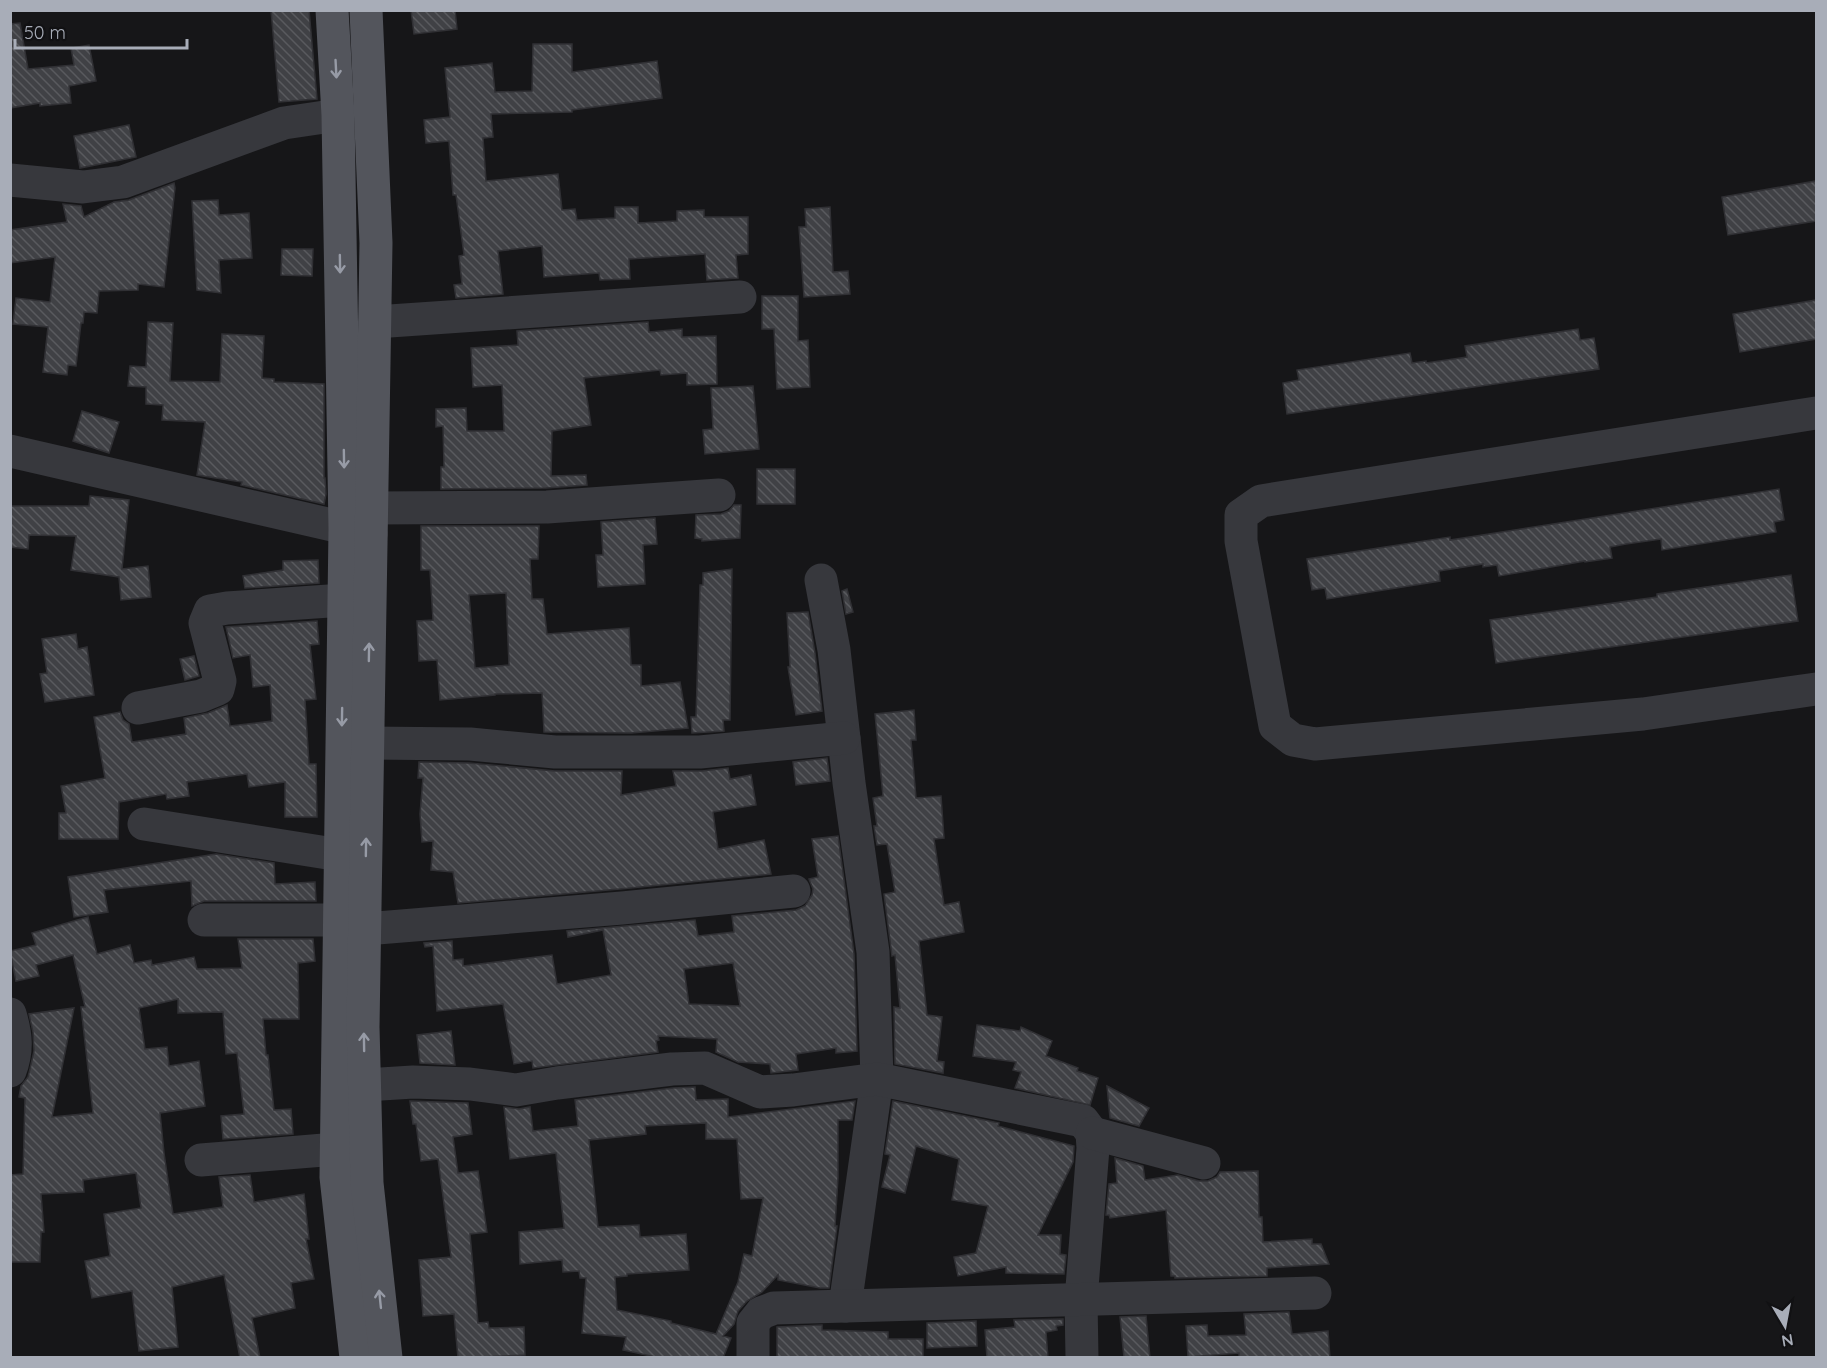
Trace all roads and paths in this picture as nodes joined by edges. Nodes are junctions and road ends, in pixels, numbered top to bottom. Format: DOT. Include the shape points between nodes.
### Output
graph roads {
  1 [pos="332,10"];
  2 [pos="366,10"];
  3 [pos="338,115"];
  4 [pos="10,180"];
  5 [pos="740,297"];
  6 [pos="375,322"];
  7 [pos="1816,413"];
  8 [pos="10,451"];
  9 [pos="719,495"];
  10 [pos="363,524"];
  11 [pos="821,580"];
  12 [pos="344,600"];
  13 [pos="1816,689"];
  14 [pos="138,708"];
  15 [pos="844,738"];
  16 [pos="368,743"];
  17 [pos="144,824"];
  18 [pos="340,855"];
  19 [pos="794,891"];
  20 [pos="204,920"];
  21 [pos="352,925"];
  22 [pos="12,1030"];
  23 [pos="10,1071"];
  24 [pos="877,1079"];
  25 [pos="365,1085"];
  26 [pos="1092,1133"];
  27 [pos="336,1149"];
  28 [pos="201,1160"];
  29 [pos="1204,1163"];
  30 [pos="1315,1293"];
  31 [pos="1081,1300"];
  32 [pos="845,1306"];
  33 [pos="356,1358"];
  34 [pos="386,1358"];
  35 [pos="753,1358"];
  36 [pos="1082,1358"];
  1 -- 3 [label="main road, one-way"];
  2 -- 6 [label="main road" via="376,243"];
  3 -- 4 [label="street" via="284,123 123,182 83,187"];
  3 -- 10 [label="main road, one-way"];
  5 -- 6 [label="street"];
  6 -- 10 [label="main road"];
  7 -- 13 [label="street" via="1261,501 1241,515 1241,541 1275,726 1293,740 1315,744 1644,714"];
  8 -- 10 [label="street"];
  9 -- 10 [label="street"];
  10 -- 12 [label="main road"];
  16 -- 10 [label="main road, one-way"];
  11 -- 15 [label="street"];
  12 -- 14 [label="street" via="210,611 205,623 220,681 218,689"];
  12 -- 18 [label="main road, one-way"];
  15 -- 16 [label="street" via="700,752 555,752 470,744"];
  15 -- 24 [label="street" via="873,952"];
  21 -- 16 [label="main road, one-way"];
  17 -- 18 [label="street"];
  18 -- 21 [label="main road"];
  19 -- 21 [label="street" via="622,908"];
  20 -- 21 [label="street"];
  25 -- 21 [label="main road, one-way"];
  21 -- 27 [label="main road"];
  22 -- 23 [label="street" via="15,1058"];
  24 -- 25 [label="street" via="760,1092 705,1068 516,1090 413,1082"];
  24 -- 26 [label="street" via="1083,1121"];
  24 -- 32 [label="street"];
  34 -- 25 [label="main road, one-way" via="367,1183"];
  26 -- 29 [label="street"];
  26 -- 31 [label="street"];
  27 -- 28 [label="street"];
  27 -- 33 [label="main road"];
  30 -- 31 [label="street"];
  31 -- 32 [label="street"];
  31 -- 36 [label="street"];
  32 -- 35 [label="street" via="774,1308 762,1313 753,1323"];
}
